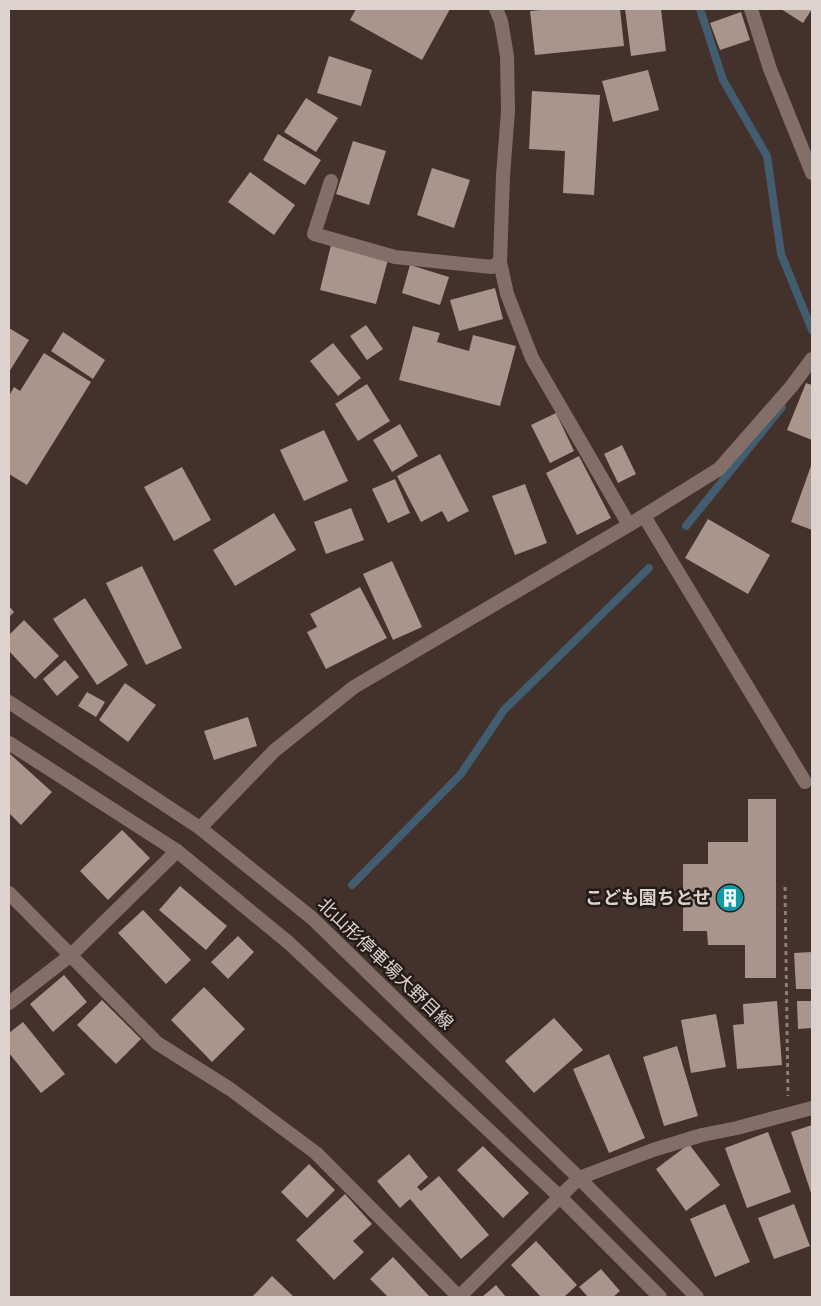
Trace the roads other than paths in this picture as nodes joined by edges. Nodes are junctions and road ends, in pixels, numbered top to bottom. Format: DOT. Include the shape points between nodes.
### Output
graph roads {
  1 [pos="496,9"];
  2 [pos="751,9"];
  3 [pos="812,173"];
  4 [pos="332,181"];
  5 [pos="500,262"];
  6 [pos="812,359"];
  7 [pos="644,516"];
  8 [pos="630,525"];
  9 [pos="9,702"];
  10 [pos="9,743"];
  11 [pos="805,782"];
  12 [pos="200,828"];
  13 [pos="176,851"];
  14 [pos="9,893"];
  15 [pos="71,956"];
  16 [pos="9,1004"];
  17 [pos="812,1108"];
  18 [pos="579,1178"];
  19 [pos="560,1197"];
  20 [pos="459,1297"];
  21 [pos="660,1297"];
  22 [pos="697,1297"];
  1 -- 5 [label="main road" via="507,56 508,111"];
  2 -- 3 [label="main road" via="770,69"];
  4 -- 5 [label="main road" via="314,234 395,257 492,267"];
  5 -- 8 [label="main road" via="507,294 532,358"];
  6 -- 7 [label="main road" via="719,469"];
  7 -- 8 [label="main road"];
  7 -- 11 [label="main road"];
  8 -- 12 [label="main road" via="354,688 274,751"];
  9 -- 12 [label="main road, 北山形停車場大野目線"];
  10 -- 13 [label="main road"];
  12 -- 18 [label="main road, 北山形停車場大野目線" via="312,918"];
  13 -- 15 [label="main road"];
  13 -- 19 [label="main road" via="289,943"];
  14 -- 15 [label="main road"];
  15 -- 16 [label="main road"];
  15 -- 20 [label="main road" via="157,1043 230,1089 316,1153"];
  17 -- 18 [label="main road" via="702,1135"];
  18 -- 19 [label="main road"];
  18 -- 22 [label="main road, 北山形停車場大野目線"];
  19 -- 20 [label="main road"];
  19 -- 21 [label="main road"];
}
